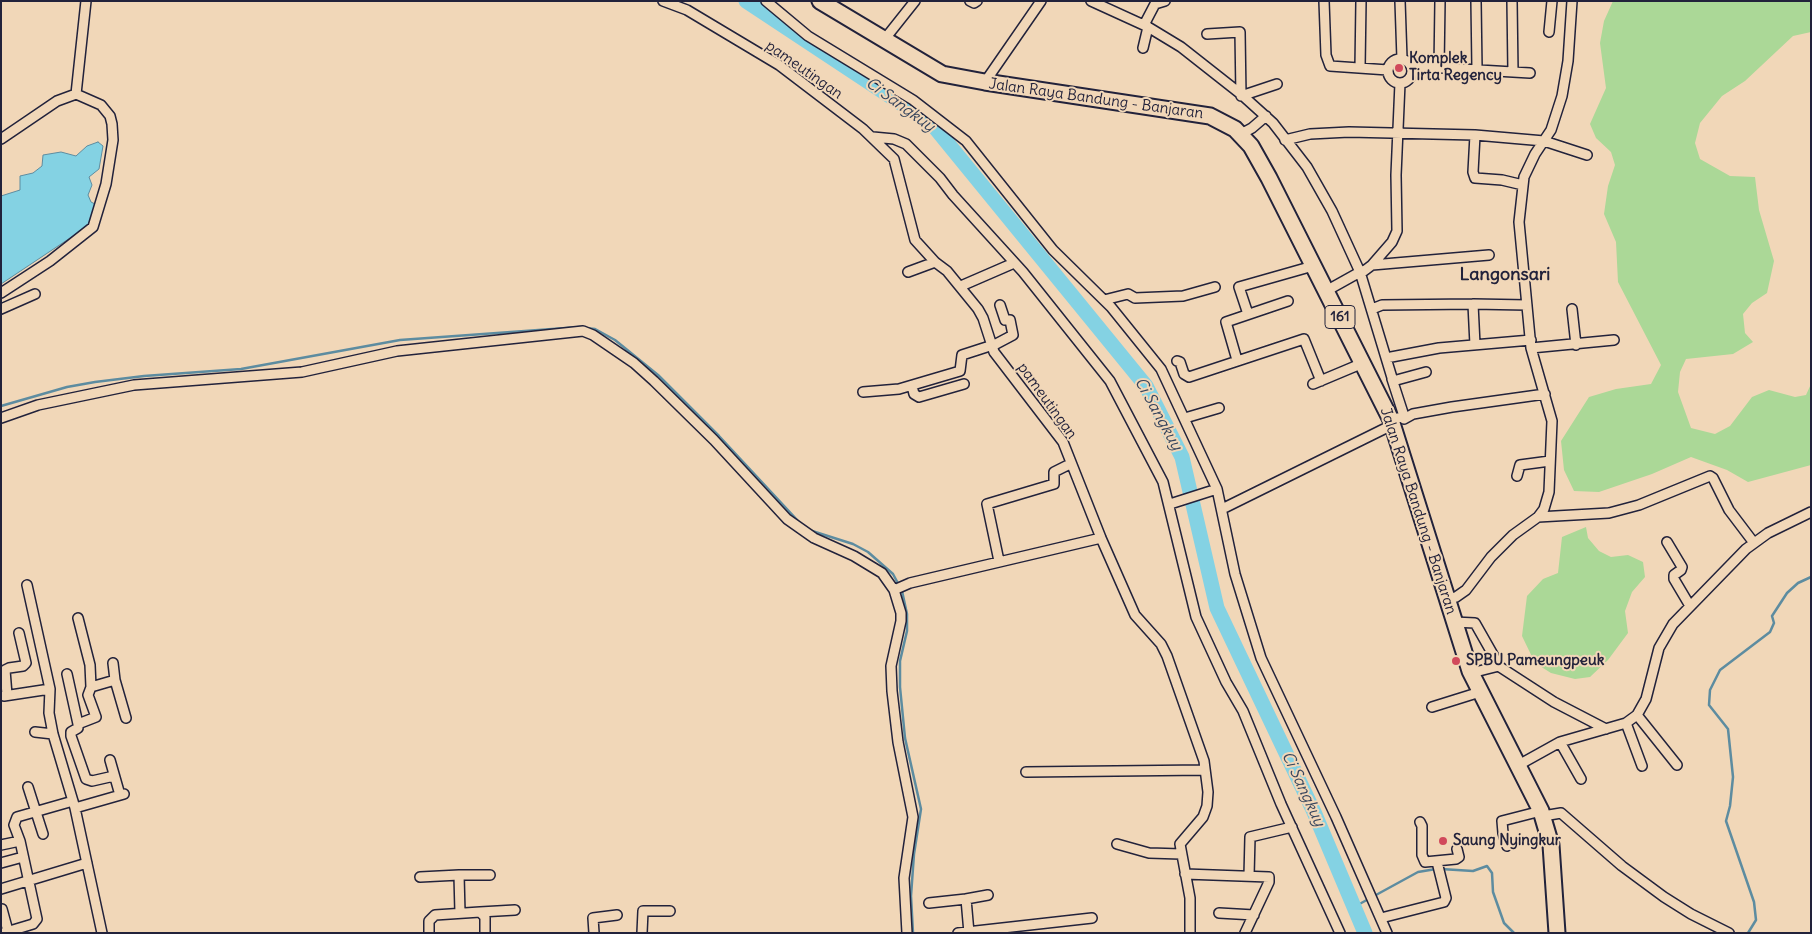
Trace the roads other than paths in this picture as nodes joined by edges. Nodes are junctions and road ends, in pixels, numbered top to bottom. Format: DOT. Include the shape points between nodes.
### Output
graph roads {
  1 [pos="86,1"];
  2 [pos="663,1"];
  3 [pos="766,1"];
  4 [pos="820,1"];
  5 [pos="915,1"];
  6 [pos="970,1"];
  7 [pos="977,1"];
  8 [pos="1041,1"];
  9 [pos="1091,1"];
  10 [pos="1164,1"];
  11 [pos="1324,1"];
  12 [pos="1361,1"];
  13 [pos="1400,1"];
  14 [pos="1440,1"];
  15 [pos="1476,1"];
  16 [pos="1512,1"];
  17 [pos="1552,1"];
  18 [pos="1572,1"];
  19 [pos="1114,6"];
  20 [pos="1146,26"];
  21 [pos="1549,32"];
  22 [pos="1207,34"];
  23 [pos="884,40"];
  24 [pos="1143,48"];
  25 [pos="1402,59"];
  26 [pos="1411,66"];
  27 [pos="1360,68"];
  28 [pos="1439,68"];
  29 [pos="1388,70"];
  30 [pos="1477,70"];
  31 [pos="1513,72"];
  32 [pos="1530,73"];
  33 [pos="985,82"];
  34 [pos="1400,83"];
  35 [pos="1277,84"];
  36 [pos="76,94"];
  37 [pos="1242,95"];
  38 [pos="1266,116"];
  39 [pos="1241,134"];
  40 [pos="1398,134"];
  41 [pos="1475,135"];
  42 [pos="1284,137"];
  43 [pos="873,138"];
  44 [pos="1,139"];
  45 [pos="1544,141"];
  46 [pos="1587,156"];
  47 [pos="1523,185"];
  48 [pos="1489,255"];
  49 [pos="935,262"];
  50 [pos="1014,263"];
  51 [pos="1372,265"];
  52 [pos="1313,266"];
  53 [pos="908,272"];
  54 [pos="1360,272"];
  55 [pos="960,286"];
  56 [pos="1215,287"];
  57 [pos="1326,291"];
  58 [pos="1,293"];
  59 [pos="35,294"];
  60 [pos="1104,300"];
  61 [pos="1288,300"];
  62 [pos="1473,304"];
  63 [pos="1000,305"];
  64 [pos="1527,305"];
  65 [pos="1372,307"];
  66 [pos="1,309"];
  67 [pos="1572,309"];
  68 [pos="1248,314"];
  69 [pos="1614,340"];
  70 [pos="1531,344"];
  71 [pos="1475,345"];
  72 [pos="1576,345"];
  73 [pos="991,346"];
  74 [pos="1386,356"];
  75 [pos="1237,360"];
  76 [pos="1177,362"];
  77 [pos="1363,364"];
  78 [pos="1426,372"];
  79 [pos="1392,379"];
  80 [pos="964,384"];
  81 [pos="912,386"];
  82 [pos="863,392"];
  83 [pos="1545,394"];
  84 [pos="1219,408"];
  85 [pos="1,418"];
  86 [pos="1185,418"];
  87 [pos="1396,420"];
  88 [pos="1550,461"];
  89 [pos="1070,464"];
  90 [pos="1517,476"];
  91 [pos="1215,490"];
  92 [pos="1172,503"];
  93 [pos="1222,509"];
  94 [pos="1811,512"];
  95 [pos="1538,517"];
  96 [pos="1100,538"];
  97 [pos="1667,542"];
  98 [pos="1754,543"];
  99 [pos="998,561"];
  100 [pos="27,584"];
  101 [pos="898,588"];
  102 [pos="1447,599"];
  103 [pos="1690,606"];
  104 [pos="78,618"];
  105 [pos="1454,622"];
  106 [pos="19,633"];
  107 [pos="113,663"];
  108 [pos="1499,666"];
  109 [pos="1470,670"];
  110 [pos="67,674"];
  111 [pos="115,680"];
  112 [pos="91,687"];
  113 [pos="50,689"];
  114 [pos="1480,692"];
  115 [pos="4,696"];
  116 [pos="1432,707"];
  117 [pos="1637,715"];
  118 [pos="126,718"];
  119 [pos="1626,723"];
  120 [pos="78,724"];
  121 [pos="1606,729"];
  122 [pos="34,732"];
  123 [pos="53,734"];
  124 [pos="1560,742"];
  125 [pos="110,760"];
  126 [pos="1518,763"];
  127 [pos="1642,766"];
  128 [pos="1677,766"];
  129 [pos="1206,770"];
  130 [pos="1026,772"];
  131 [pos="114,776"];
  132 [pos="1582,779"];
  133 [pos="28,787"];
  134 [pos="74,805"];
  135 [pos="36,811"];
  136 [pos="1542,814"];
  137 [pos="1420,822"];
  138 [pos="1292,827"];
  139 [pos="43,834"];
  140 [pos="20,841"];
  141 [pos="1117,844"];
  142 [pos="1,845"];
  143 [pos="1507,846"];
  144 [pos="1457,849"];
  145 [pos="1181,854"];
  146 [pos="23,857"];
  147 [pos="1,863"];
  148 [pos="87,863"];
  149 [pos="1438,866"];
  150 [pos="1185,874"];
  151 [pos="460,875"];
  152 [pos="490,875"];
  153 [pos="1249,876"];
  154 [pos="420,877"];
  155 [pos="29,880"];
  156 [pos="1,889"];
  157 [pos="988,895"];
  158 [pos="966,899"];
  159 [pos="929,903"];
  160 [pos="2,909"];
  161 [pos="515,910"];
  162 [pos="670,911"];
  163 [pos="480,912"];
  164 [pos="460,913"];
  165 [pos="1219,913"];
  166 [pos="617,915"];
  167 [pos="1254,915"];
  168 [pos="1092,918"];
  169 [pos="1381,918"];
  170 [pos="5,932"];
  171 [pos="969,932"];
  172 [pos="102,933"];
  173 [pos="429,933"];
  174 [pos="485,933"];
  175 [pos="594,933"];
  176 [pos="642,933"];
  177 [pos="908,933"];
  178 [pos="958,933"];
  179 [pos="1190,933"];
  180 [pos="1245,933"];
  181 [pos="1340,933"];
  182 [pos="1387,933"];
  183 [pos="1556,933"];
  184 [pos="1729,933"];
  1 -- 36 [label="street"];
  2 -- 43 [label="street, pameutingan" via="687,10 779,65"];
  3 -- 60 [label="street" via="808,36 913,100 966,141 1053,250"];
  4 -- 23 [label="main road, Jalan Raya Bandung - Banjaran / 161"];
  5 -- 23 [label="street"];
  6 -- 7 [label="street"];
  8 -- 33 [label="street"];
  9 -- 19 [label="street"];
  10 -- 20 [label="street" via="1155,4"];
  11 -- 27 [label="street" via="1328,63 1334,67"];
  12 -- 27 [label="street"];
  13 -- 25 [label="street"];
  14 -- 28 [label="street"];
  15 -- 30 [label="street"];
  16 -- 31 [label="street"];
  17 -- 21 [label="street"];
  18 -- 45 [label="street" via="1562,96 1557,118"];
  19 -- 20 [label="street"];
  20 -- 24 [label="street"];
  20 -- 37 [label="street" via="1193,56"];
  22 -- 37 [label="street" via="1240,32"];
  23 -- 33 [label="main road, Jalan Raya Bandung - Banjaran / 161" via="942,74"];
  25 -- 26 [label="street"];
  25 -- 29 [label="street" via="1394,60"];
  26 -- 28 [label="street"];
  26 -- 34 [label="street" via="1409,79"];
  27 -- 29 [label="street"];
  28 -- 30 [label="street"];
  29 -- 34 [label="street" via="1390,78"];
  30 -- 31 [label="street"];
  31 -- 32 [label="street"];
  33 -- 39 [label="main road, Jalan Raya Bandung - Banjaran / 161" via="1210,116"];
  34 -- 40 [label="street"];
  35 -- 37 [label="street"];
  36 -- 44 [label="street" via="57,101"];
  36 -- 58 [label="street" via="101,105 112,124 106,184 93,227 50,261"];
  37 -- 38 [label="street"];
  38 -- 39 [label="street"];
  38 -- 42 [label="street"];
  39 -- 52 [label="main road, Jalan Raya Bandung - Banjaran / 161" via="1269,178"];
  40 -- 41 [label="street"];
  40 -- 42 [label="street" via="1337,132 1285,140"];
  40 -- 51 [label="street" via="1398,231"];
  41 -- 45 [label="street"];
  41 -- 47 [label="street" via="1475,178"];
  42 -- 54 [label="street" via="1318,184"];
  43 -- 49 [label="street, pameutingan" via="894,159 916,240"];
  43 -- 50 [label="street" via="894,139 906,144"];
  45 -- 46 [label="street"];
  45 -- 47 [label="street" via="1530,164"];
  47 -- 64 [label="street" via="1519,222"];
  48 -- 51 [label="street"];
  49 -- 53 [label="street"];
  49 -- 55 [label="street, pameutingan"];
  50 -- 55 [label="street"];
  50 -- 92 [label="street" via="1110,381"];
  51 -- 54 [label="street"];
  52 -- 57 [label="main road, Jalan Raya Bandung - Banjaran / 161"];
  52 -- 68 [label="street" via="1239,286"];
  54 -- 57 [label="street"];
  54 -- 65 [label="street"];
  55 -- 73 [label="street, pameutingan" via="983,318"];
  56 -- 60 [label="street" via="1183,296 1135,298 1128,294"];
  57 -- 77 [label="main road, Jalan Raya Bandung - Banjaran / 161"];
  59 -- 66 [label="street"];
  60 -- 86 [label="street" via="1161,369"];
  61 -- 68 [label="street"];
  62 -- 64 [label="street"];
  62 -- 65 [label="street"];
  62 -- 71 [label="street"];
  63 -- 73 [label="street" via="1005,320 1010,320 1013,335"];
  64 -- 70 [label="street"];
  65 -- 74 [label="street"];
  67 -- 72 [label="street"];
  68 -- 75 [label="street" via="1226,322"];
  69 -- 72 [label="street"];
  70 -- 71 [label="street"];
  70 -- 72 [label="street"];
  70 -- 83 [label="street"];
  71 -- 74 [label="street"];
  73 -- 81 [label="street" via="962,355 962,368 958,372"];
  73 -- 89 [label="street, pameutingan" via="1063,442"];
  74 -- 79 [label="street"];
  75 -- 76 [label="street" via="1189,377 1184,374 1180,361"];
  75 -- 77 [label="street" via="1304,339 1317,383"];
  77 -- 87 [label="main road, Jalan Raya Bandung - Banjaran / 161"];
  78 -- 79 [label="street"];
  79 -- 87 [label="street"];
  80 -- 81 [label="street" via="918,397"];
  81 -- 82 [label="street"];
  83 -- 87 [label="street" via="1452,407"];
  83 -- 88 [label="street" via="1552,421"];
  84 -- 86 [label="street"];
  85 -- 101 [label="street" via="38,405 134,385 302,372 397,351 583,331 612,347 654,381 787,519 814,538 882,573"];
  86 -- 91 [label="street"];
  87 -- 93 [label="street"];
  87 -- 102 [label="main road, Jalan Raya Bandung - Banjaran / 161"];
  88 -- 90 [label="street" via="1520,465"];
  88 -- 95 [label="street" via="1549,492"];
  89 -- 96 [label="street, pameutingan"];
  89 -- 99 [label="street" via="1054,472 1054,484 987,504"];
  91 -- 92 [label="street"];
  91 -- 93 [label="street"];
  92 -- 138 [label="street" via="1196,617 1243,711"];
  93 -- 169 [label="street" via="1235,574 1258,652"];
  94 -- 98 [label="street"];
  95 -- 98 [label="street" via="1609,513 1639,505 1710,476 1729,510"];
  95 -- 102 [label="street" via="1491,557 1466,590"];
  96 -- 99 [label="street"];
  96 -- 129 [label="street, pameutingan" via="1135,615 1168,656"];
  97 -- 103 [label="street" via="1682,567 1674,574 1674,579"];
  98 -- 103 [label="street"];
  99 -- 101 [label="street"];
  100 -- 113 [label="street"];
  101 -- 177 [label="street" via="902,613 891,666 898,742 913,817 904,878"];
  102 -- 105 [label="main road, Jalan Raya Bandung - Banjaran / 161"];
  103 -- 117 [label="street" via="1659,648 1646,698"];
  104 -- 112 [label="street" via="90,665"];
  105 -- 108 [label="street" via="1477,624"];
  105 -- 109 [label="main road, Jalan Raya Bandung - Banjaran / 161"];
  106 -- 115 [label="street" via="26,663 5,670"];
  107 -- 111 [label="street"];
  108 -- 109 [label="street" via="1479,672"];
  108 -- 121 [label="street" via="1554,702"];
  109 -- 114 [label="main road, Jalan Raya Bandung - Banjaran / 161"];
  110 -- 120 [label="street"];
  111 -- 112 [label="street"];
  111 -- 118 [label="street"];
  112 -- 120 [label="street" via="88,695 96,718"];
  113 -- 115 [label="street"];
  113 -- 123 [label="street" via="49,713"];
  114 -- 116 [label="street"];
  114 -- 126 [label="main road, Jalan Raya Bandung - Banjaran / 161"];
  117 -- 119 [label="street"];
  117 -- 128 [label="street"];
  119 -- 121 [label="street"];
  119 -- 127 [label="street"];
  120 -- 131 [label="street" via="70,736 86,779 92,781"];
  121 -- 124 [label="street"];
  122 -- 123 [label="street"];
  123 -- 134 [label="street"];
  124 -- 126 [label="street"];
  124 -- 132 [label="street"];
  125 -- 131 [label="street"];
  126 -- 136 [label="main road, Jalan Raya Bandung - Banjaran / 161"];
  129 -- 130 [label="street"];
  129 -- 145 [label="street, pameutingan" via="1207,806 1203,816 1180,844"];
  131 -- 134 [label="street" via="122,795"];
  133 -- 135 [label="street"];
  134 -- 135 [label="street"];
  134 -- 148 [label="street"];
  135 -- 139 [label="street"];
  135 -- 140 [label="street" via="15,818"];
  136 -- 143 [label="street" via="1502,821"];
  136 -- 183 [label="main road, Jalan Raya Bandung - Banjaran / 161" via="1551,846"];
  136 -- 184 [label="street" via="1561,813 1664,897"];
  137 -- 149 [label="street" via="1422,855 1425,862"];
  138 -- 153 [label="street" via="1250,836"];
  138 -- 181 [label="street"];
  140 -- 142 [label="street"];
  140 -- 146 [label="street"];
  141 -- 145 [label="street" via="1149,853"];
  144 -- 149 [label="street" via="1458,858"];
  145 -- 150 [label="street"];
  146 -- 147 [label="street"];
  146 -- 155 [label="street"];
  148 -- 155 [label="street"];
  148 -- 172 [label="street"];
  149 -- 169 [label="street" via="1446,898 1444,902"];
  150 -- 153 [label="street"];
  150 -- 179 [label="street" via="1190,898"];
  151 -- 152 [label="street"];
  151 -- 154 [label="street"];
  151 -- 164 [label="street"];
  153 -- 167 [label="street" via="1268,876 1270,879"];
  155 -- 156 [label="street"];
  155 -- 170 [label="street" via="37,919 32,924"];
  157 -- 158 [label="street"];
  158 -- 159 [label="street"];
  158 -- 171 [label="street"];
  160 -- 170 [label="street"];
  161 -- 163 [label="street"];
  162 -- 176 [label="street" via="643,911"];
  163 -- 164 [label="street"];
  163 -- 174 [label="street" via="485,917"];
  164 -- 173 [label="street" via="430,917"];
  165 -- 167 [label="street"];
  166 -- 175 [label="street" via="593,918"];
  167 -- 180 [label="street"];
  168 -- 171 [label="street"];
  169 -- 182 [label="street"];
  171 -- 178 [label="street"];
}
